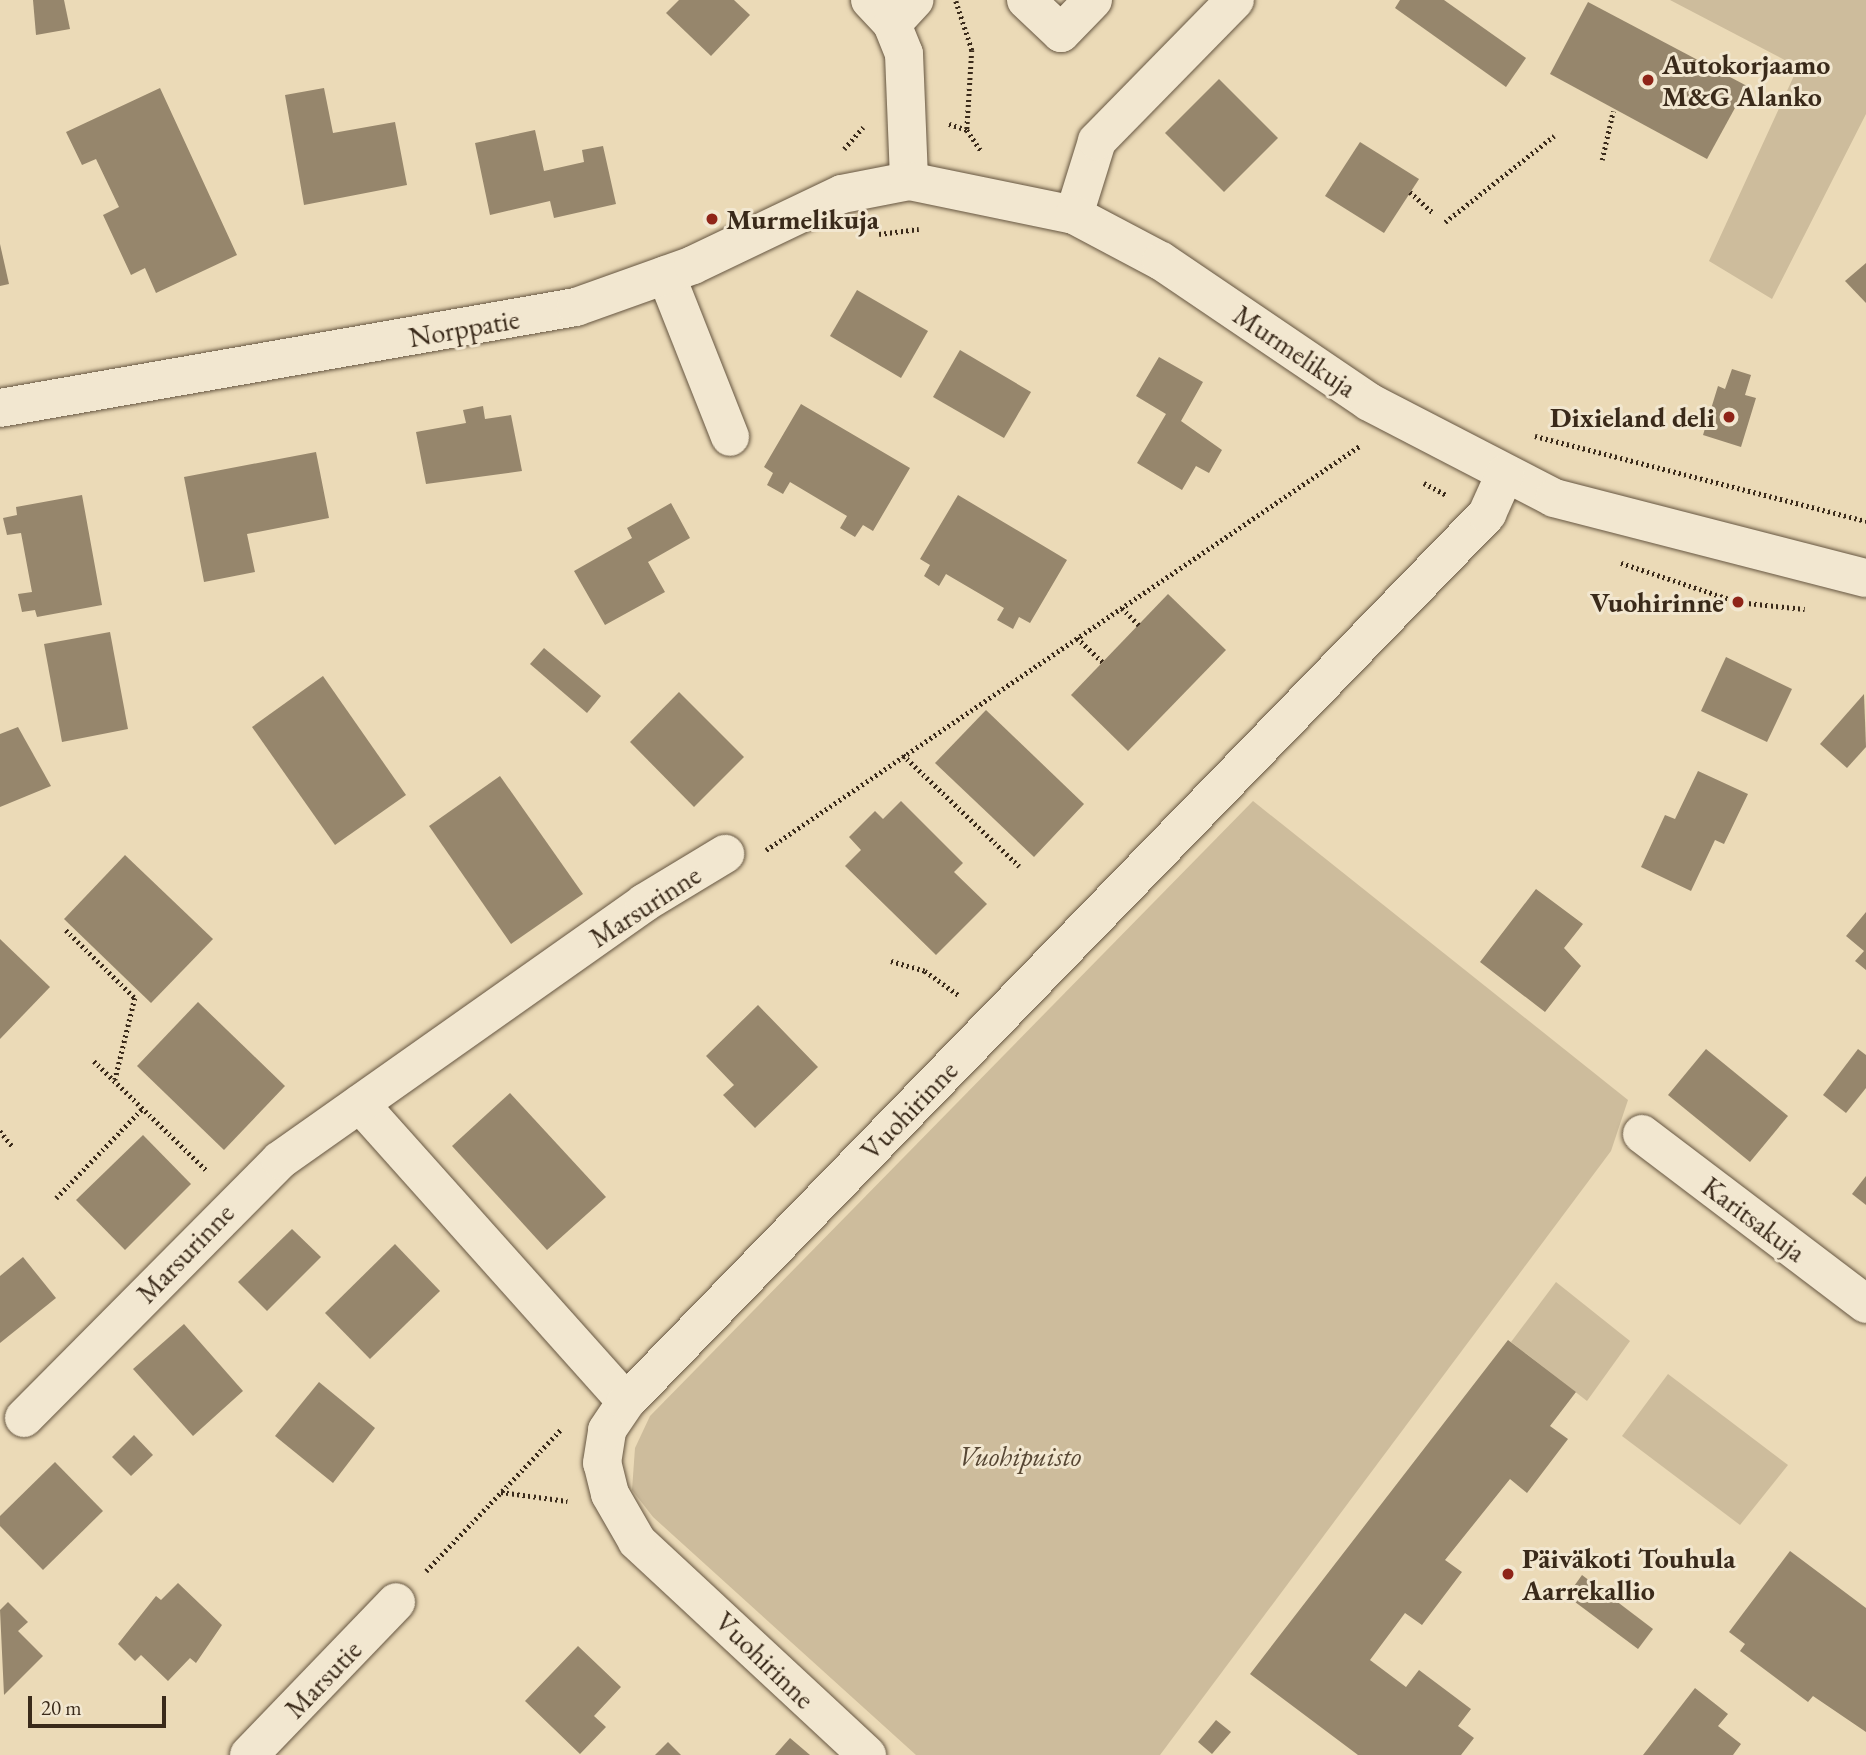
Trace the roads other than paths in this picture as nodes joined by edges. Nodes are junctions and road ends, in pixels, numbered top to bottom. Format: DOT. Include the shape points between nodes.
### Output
graph roads {
  1 [pos="1026,0"];
  2 [pos="1093,0"];
  3 [pos="1235,0"];
  4 [pos="892,8"];
  5 [pos="909,181"];
  6 [pos="1074,215"];
  7 [pos="666,275"];
  8 [pos="0,408"];
  9 [pos="730,438"];
  10 [pos="1505,474"];
  11 [pos="1866,578"];
  12 [pos="725,854"];
  13 [pos="360,1104"];
  14 [pos="1642,1134"];
  15 [pos="1866,1304"];
  16 [pos="617,1391"];
  17 [pos="24,1418"];
  18 [pos="396,1602"];
  19 [pos="249,1755"];
  20 [pos="867,1755"];
  1 -- 2 [label="street" via="1061,33"];
  3 -- 6 [label="street" via="1097,141"];
  4 -- 5 [label="street" via="904,54"];
  5 -- 6 [label="street, Murmelikuja"];
  5 -- 7 [label="street, Norppatie" via="842,194"];
  6 -- 10 [label="street, Murmelikuja" via="1161,261 1369,402"];
  7 -- 8 [label="street, Norppatie" via="576,307"];
  7 -- 9 [label="street"];
  10 -- 11 [label="street, Murmelikuja" via="1554,498 1634,523"];
  10 -- 16 [label="street, Vuohirinne" via="1486,514"];
  12 -- 13 [label="street, Marsurinne" via="644,903"];
  13 -- 16 [label="street"];
  13 -- 17 [label="street, Marsurinne" via="236,1199"];
  14 -- 15 [label="street, Karitsakuja"];
  16 -- 20 [label="street, Vuohirinne" via="602,1463 637,1541"];
  18 -- 19 [label="street, Marsutie"];
}
